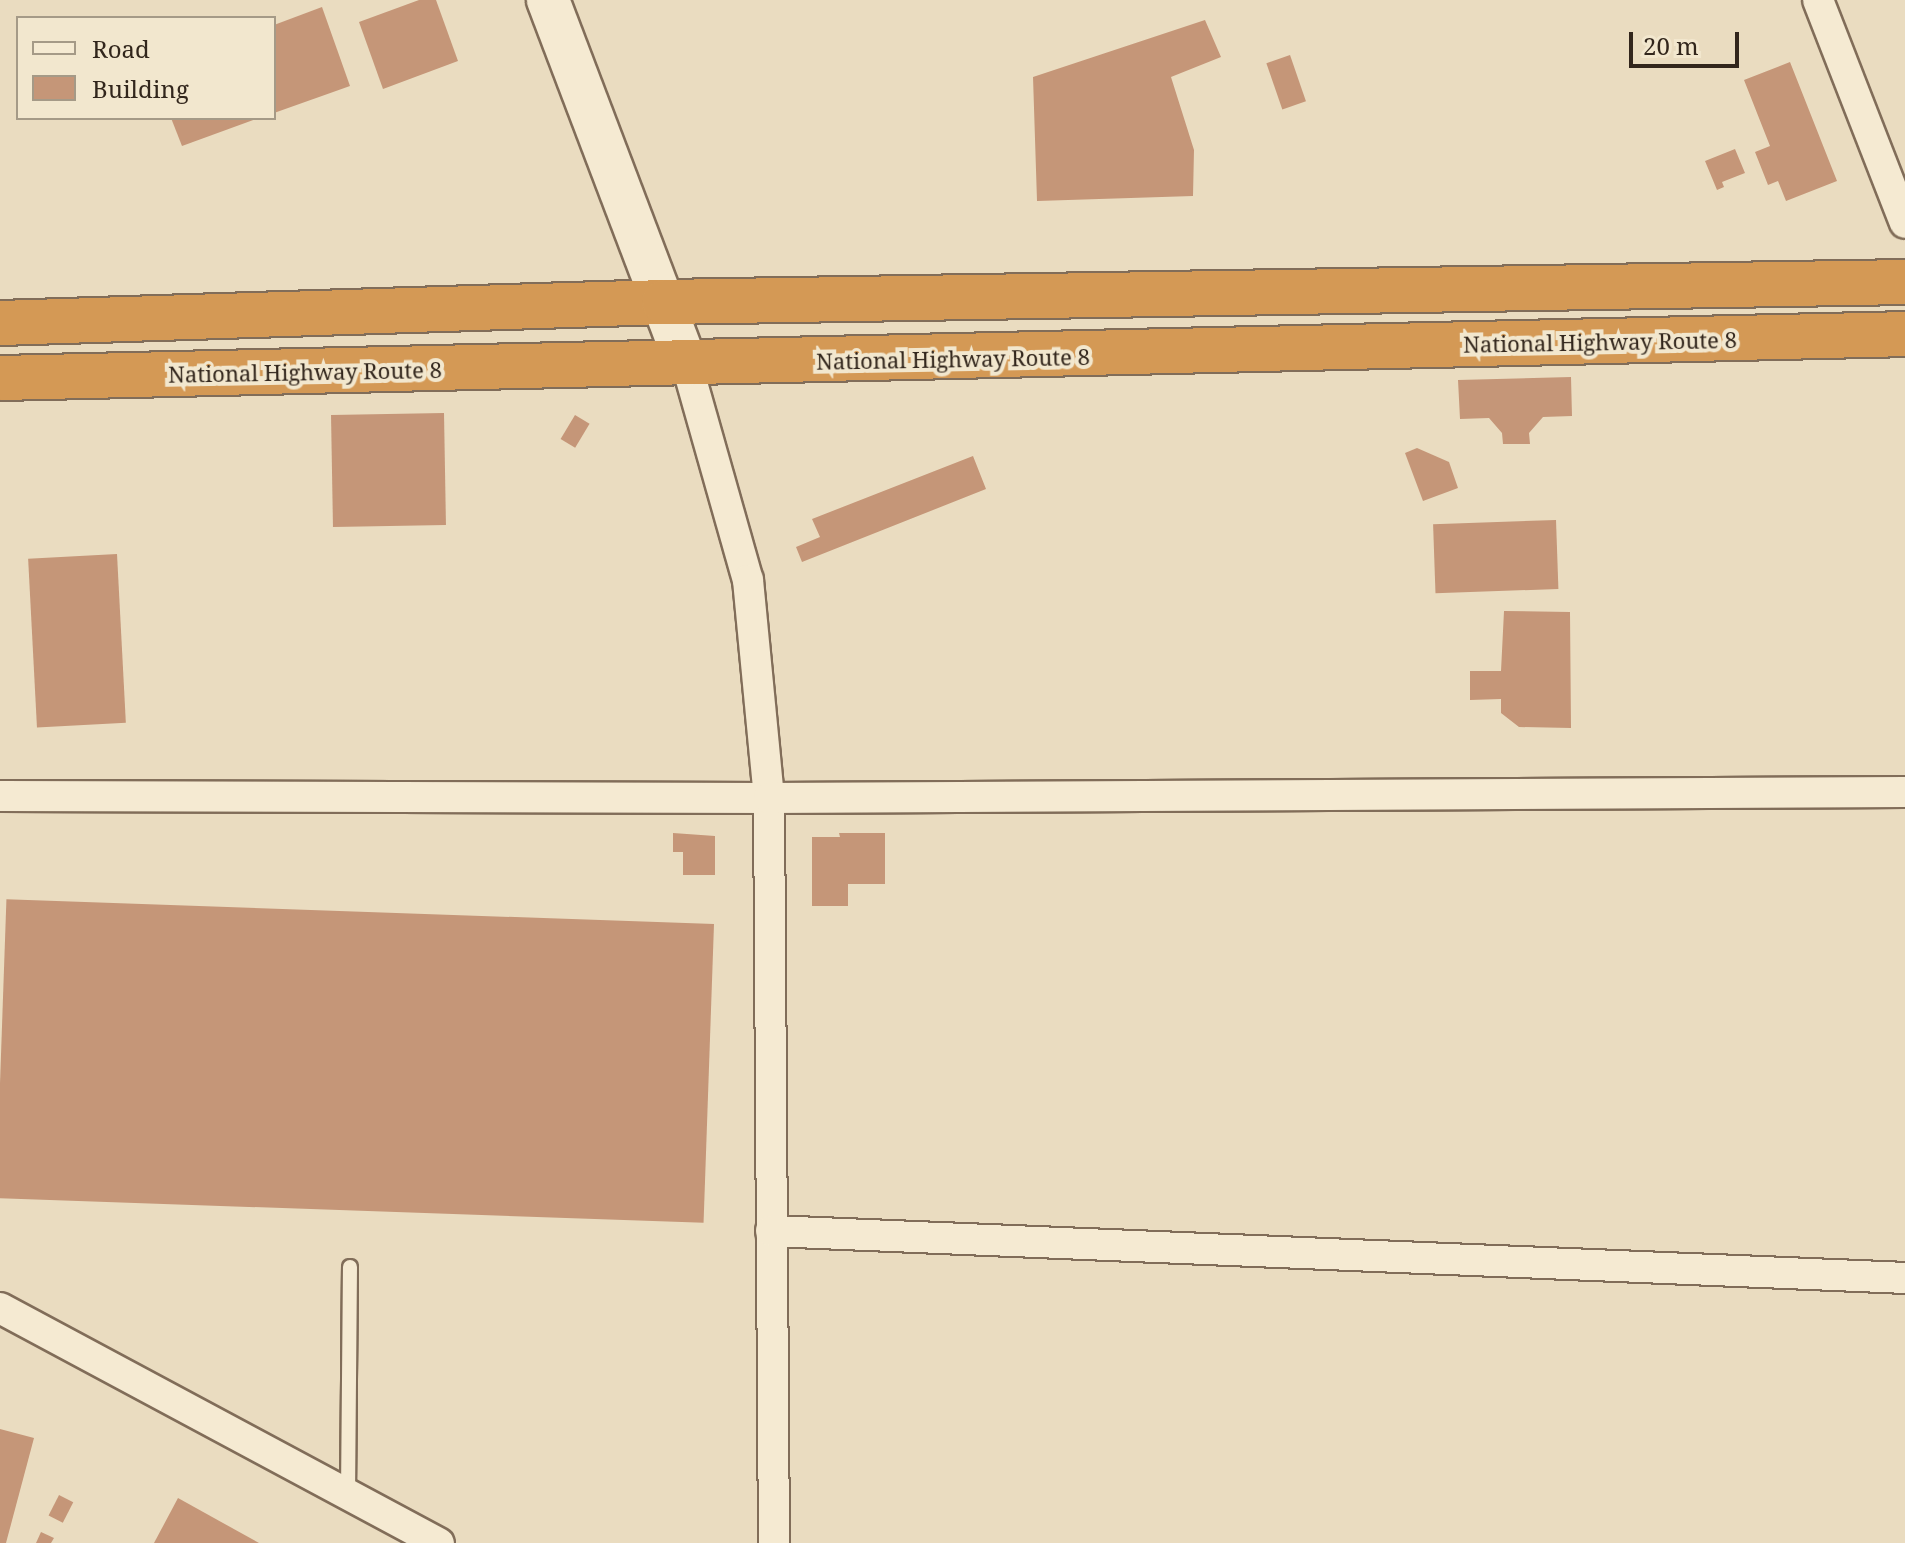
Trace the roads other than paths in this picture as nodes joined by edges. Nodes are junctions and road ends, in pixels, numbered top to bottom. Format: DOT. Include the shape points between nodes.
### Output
graph roads {
  1 [pos="548,0"];
  2 [pos="1818,0"];
  3 [pos="1905,223"];
  4 [pos="1905,282"];
  5 [pos="664,302"];
  6 [pos="0,323"];
  7 [pos="1905,334"];
  8 [pos="687,365"];
  9 [pos="0,378"];
  10 [pos="1905,792"];
  11 [pos="0,796"];
  12 [pos="769,798"];
  13 [pos="771,1231"];
  14 [pos="350,1267"];
  15 [pos="1905,1278"];
  16 [pos="0,1308"];
  17 [pos="348,1494"];
  18 [pos="439,1543"];
  19 [pos="774,1543"];
  1 -- 5 [label="street"];
  2 -- 3 [label="street"];
  4 -- 5 [label="highway"];
  5 -- 6 [label="highway"];
  5 -- 8 [label="street"];
  7 -- 8 [label="highway, National Highway Route 8"];
  8 -- 9 [label="highway, National Highway Route 8"];
  8 -- 12 [label="street" via="748,580"];
  10 -- 12 [label="street"];
  11 -- 12 [label="street"];
  12 -- 13 [label="street"];
  13 -- 15 [label="street"];
  13 -- 19 [label="street"];
  14 -- 17 [label="lane"];
  16 -- 17 [label="street"];
  17 -- 18 [label="street"];
}
